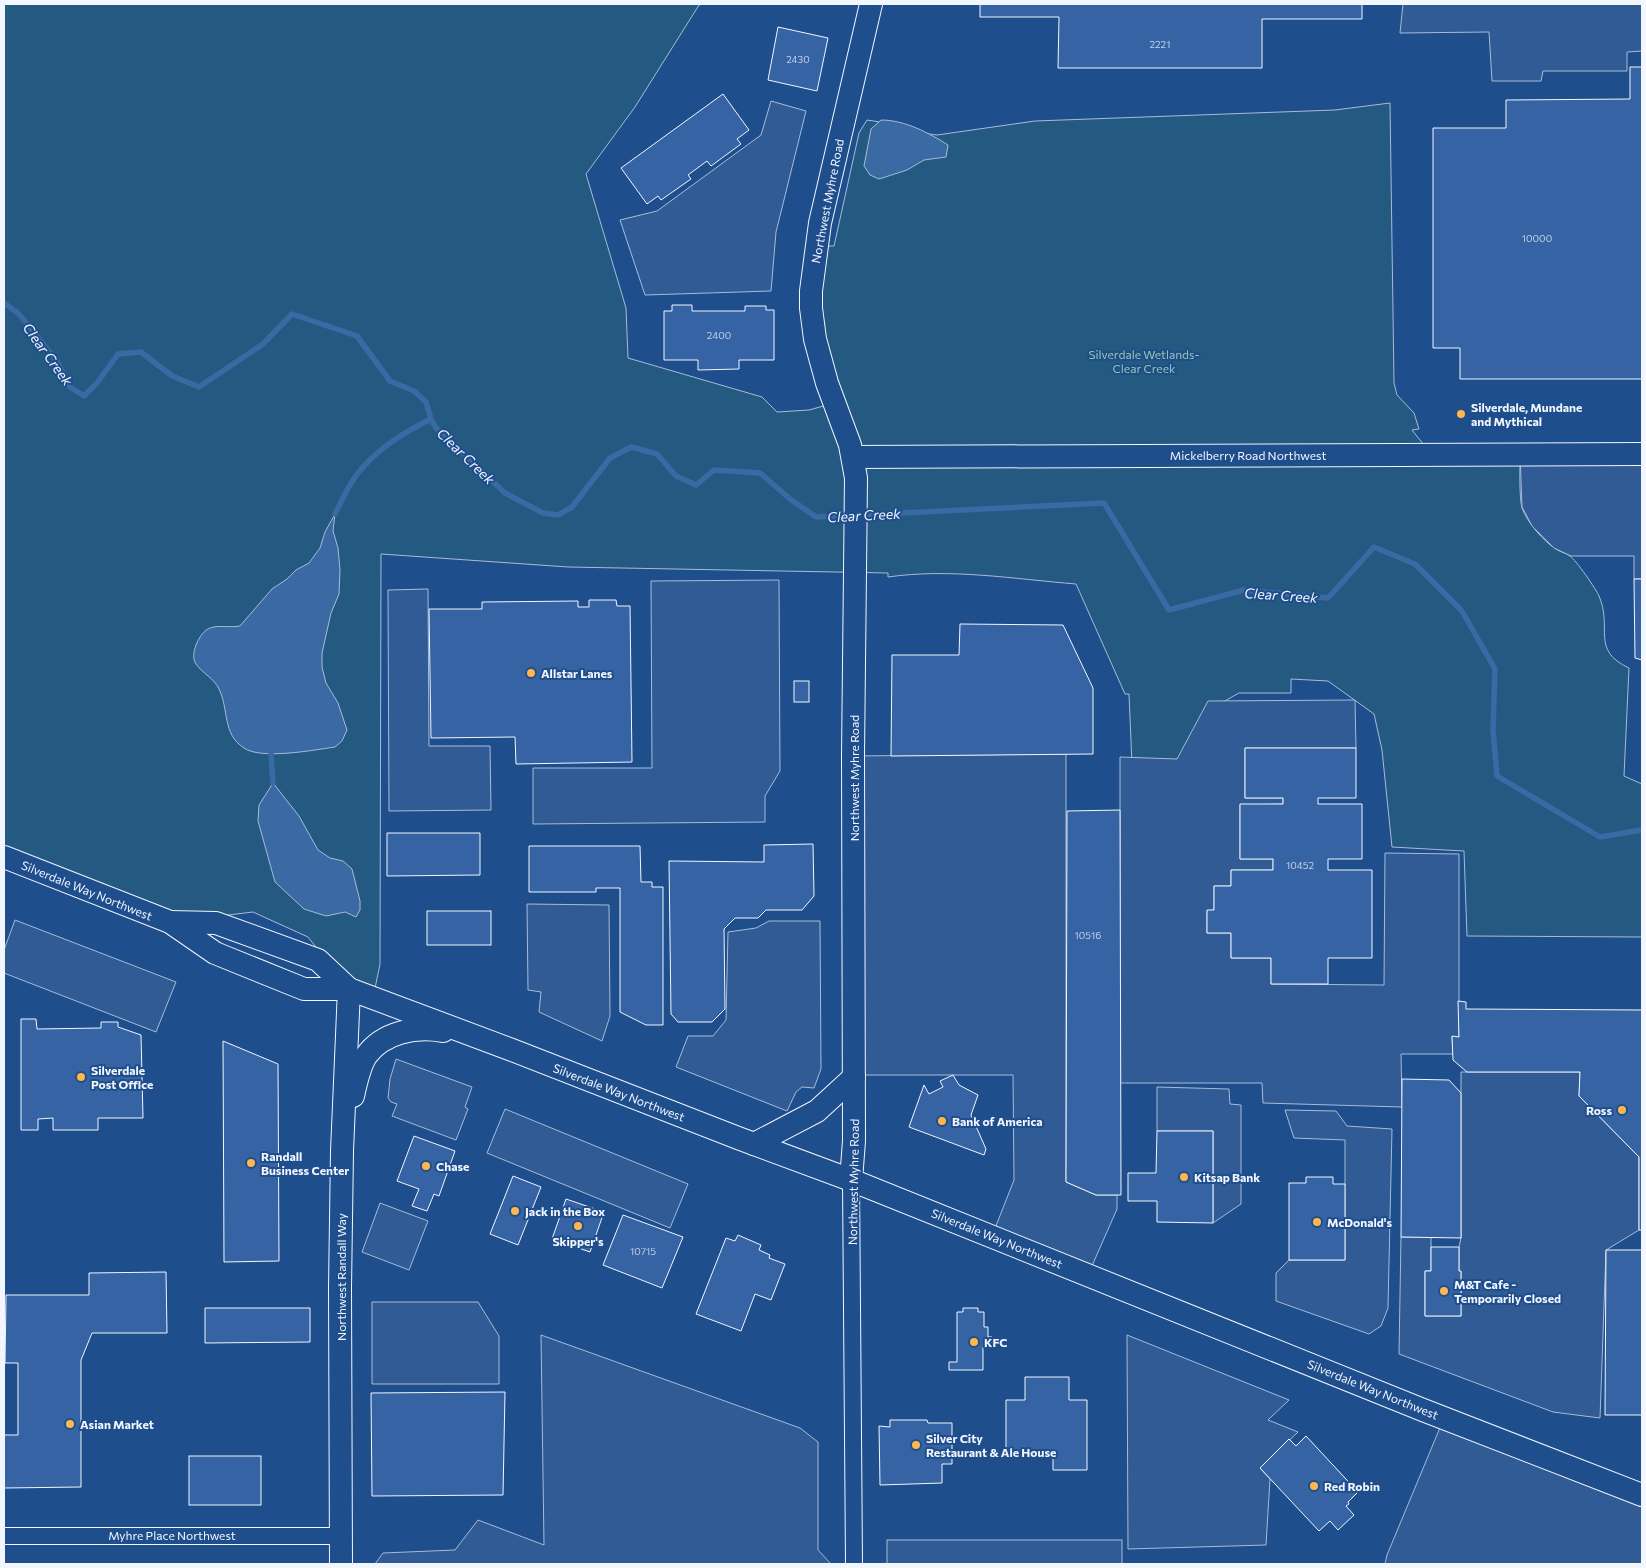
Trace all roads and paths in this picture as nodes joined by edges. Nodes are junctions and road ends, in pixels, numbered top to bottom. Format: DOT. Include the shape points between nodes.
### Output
graph roads {
  1 [pos="871,4"];
  2 [pos="1642,454"];
  3 [pos="853,457"];
  4 [pos="4,857"];
  5 [pos="170,922"];
  6 [pos="348,989"];
  7 [pos="471,1035"];
  8 [pos="854,1077"];
  9 [pos="754,1144"];
  10 [pos="342,1151"];
  11 [pos="851,1180"];
  12 [pos="1642,1495"];
  13 [pos="4,1536"];
  14 [pos="341,1536"];
  15 [pos="341,1564"];
  16 [pos="854,1564"];
  1 -- 3 [label="street, Northwest Myhre Road" via="820,223 811,291 818,354"];
  2 -- 3 [label="street, Mickelberry Road Northwest"];
  3 -- 8 [label="street, Northwest Myhre Road" via="856,501"];
  4 -- 5 [label="street, Silverdale Way Northwest"];
  5 -- 6 [label="street, Silverdale Way Northwest" via="215,953 304,988"];
  5 -- 6 [label="street, Silverdale Way Northwest" via="216,923 318,960"];
  6 -- 7 [label="street, Silverdale Way Northwest"];
  6 -- 10 [label="street, Northwest Randall Way"];
  7 -- 9 [label="street, Silverdale Way Northwest"];
  7 -- 10 [label="street" via="421,1029 396,1034 374,1047 360,1071"];
  8 -- 9 [label="street" via="817,1111"];
  8 -- 11 [label="street, Northwest Myhre Road"];
  9 -- 11 [label="street, Silverdale Way Northwest"];
  10 -- 14 [label="street, Northwest Randall Way"];
  11 -- 12 [label="street, Silverdale Way Northwest"];
  11 -- 16 [label="street, Northwest Myhre Road"];
  13 -- 14 [label="street, Myhre Place Northwest"];
  14 -- 15 [label="street, Northwest Randall Way"];
}
